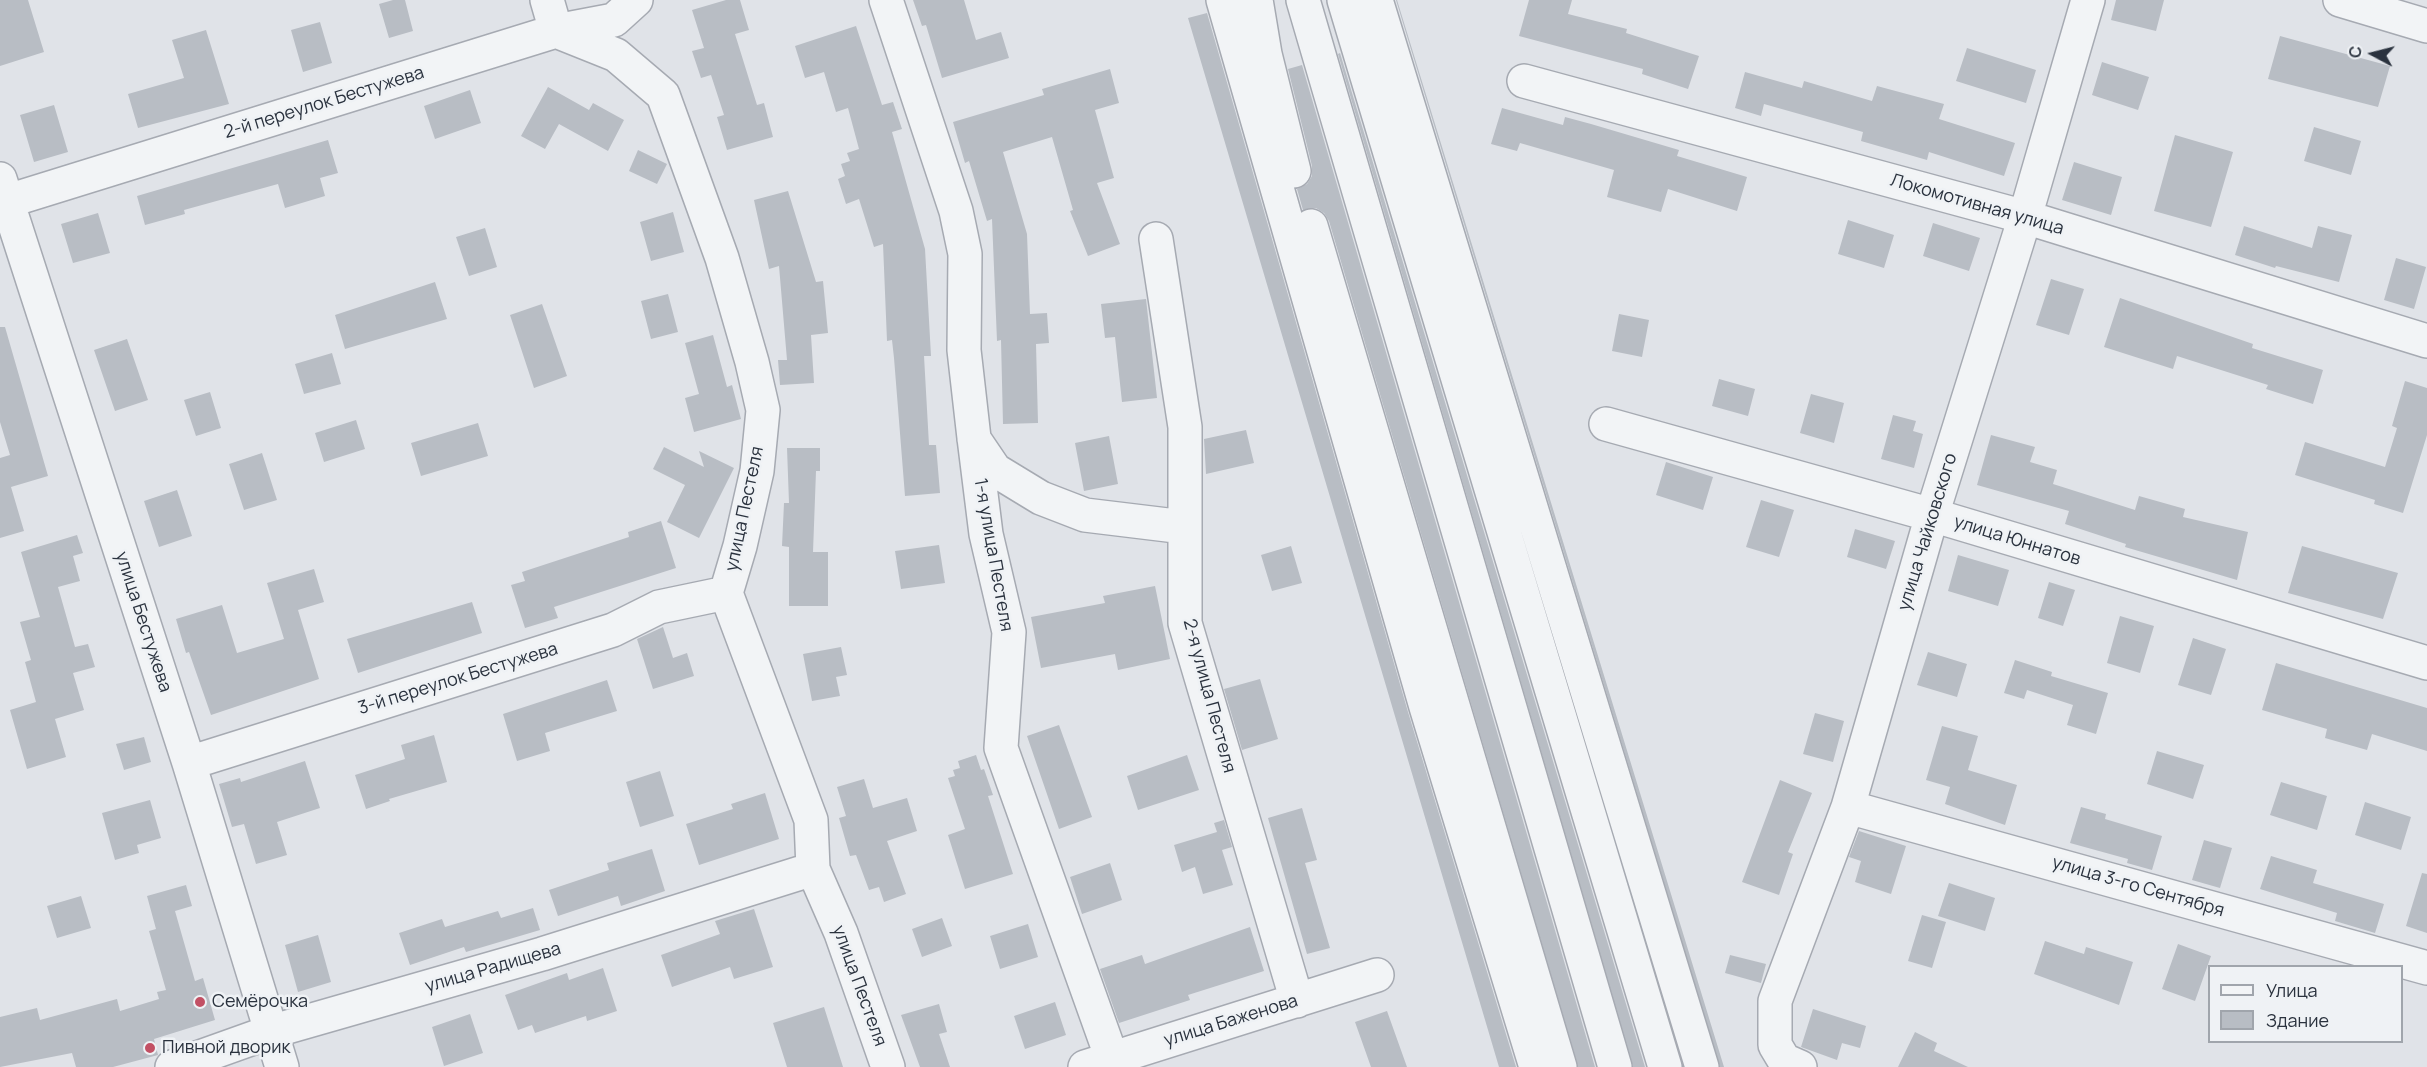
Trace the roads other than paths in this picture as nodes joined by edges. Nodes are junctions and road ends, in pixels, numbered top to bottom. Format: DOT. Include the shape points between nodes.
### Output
graph roads {
  1 [pos="546,0"];
  2 [pos="636,0"];
  3 [pos="886,0"];
  4 [pos="1223,0"];
  5 [pos="1256,0"];
  6 [pos="1303,0"];
  7 [pos="1344,0"];
  8 [pos="1376,0"];
  9 [pos="2088,0"];
  10 [pos="2340,0"];
  11 [pos="2427,26"];
  12 [pos="556,31"];
  13 [pos="1524,81"];
  14 [pos="4,190"];
  15 [pos="2025,217"];
  16 [pos="1156,239"];
  17 [pos="2427,341"];
  18 [pos="1606,424"];
  19 [pos="974,438"];
  20 [pos="1932,515"];
  21 [pos="1184,527"];
  22 [pos="726,593"];
  23 [pos="2427,663"];
  24 [pos="189,763"];
  25 [pos="1848,807"];
  26 [pos="813,869"];
  27 [pos="2427,968"];
  28 [pos="1377,975"];
  29 [pos="1297,1001"];
  30 [pos="270,1032"];
  31 [pos="1792,1063"];
  32 [pos="1104,1064"];
  33 [pos="172,1067"];
  34 [pos="282,1067"];
  35 [pos="888,1067"];
  36 [pos="1536,1067"];
  37 [pos="1560,1067"];
  38 [pos="1615,1067"];
  39 [pos="1665,1067"];
  40 [pos="1702,1067"];
  1 -- 12 [label="street"];
  2 -- 12 [label="street, 2-й переулок Бестужева" via="614,20"];
  3 -- 19 [label="street, 1-я улица Пестеля" via="956,211 965,254 964,350"];
  4 -- 36 [label="street" via="1426,707"];
  5 -- 37 [label="street" via="1289,155"];
  6 -- 38 [label="street"];
  7 -- 39 [label="street"];
  8 -- 40 [label="street"];
  9 -- 15 [label="street, улица Чайковского"];
  10 -- 11 [label="street"];
  12 -- 14 [label="street, 2-й переулок Бестужева"];
  12 -- 22 [label="street, улица Пестеля" via="616,55 663,95 722,258 763,410 757,471"];
  13 -- 15 [label="street, Локомотивная улица"];
  14 -- 24 [label="street, улица Бестужева"];
  15 -- 17 [label="street, Локомотивная улица"];
  15 -- 20 [label="street, улица Чайковского"];
  16 -- 21 [label="street, 2-я улица Пестеля" via="1185,427"];
  18 -- 20 [label="street, улица Юннатов"];
  19 -- 21 [label="street" via="995,470 1041,498 1085,515"];
  19 -- 32 [label="street, 1-я улица Пестеля" via="986,534 1009,633 1001,747"];
  20 -- 23 [label="street, улица Юннатов"];
  20 -- 25 [label="street, улица Чайковского"];
  21 -- 29 [label="street, 2-я улица Пестеля" via="1185,623"];
  22 -- 24 [label="street, 3-й переулок Бестужева" via="659,607 613,630"];
  22 -- 26 [label="street, улица Пестеля" via="811,820"];
  24 -- 30 [label="street, улица Бестужева"];
  25 -- 27 [label="street, улица 3-го Сентября"];
  25 -- 31 [label="street, улица Чайковского" via="1775,1000 1775,1045"];
  26 -- 30 [label="street, улица Радищева" via="542,954"];
  26 -- 35 [label="street, улица Пестеля" via="841,933"];
  28 -- 29 [label="street, улица Баженова"];
  29 -- 32 [label="street, улица Баженова"];
  30 -- 33 [label="street, улица Радищева"];
  30 -- 34 [label="street, улица Бестужева"];
}
